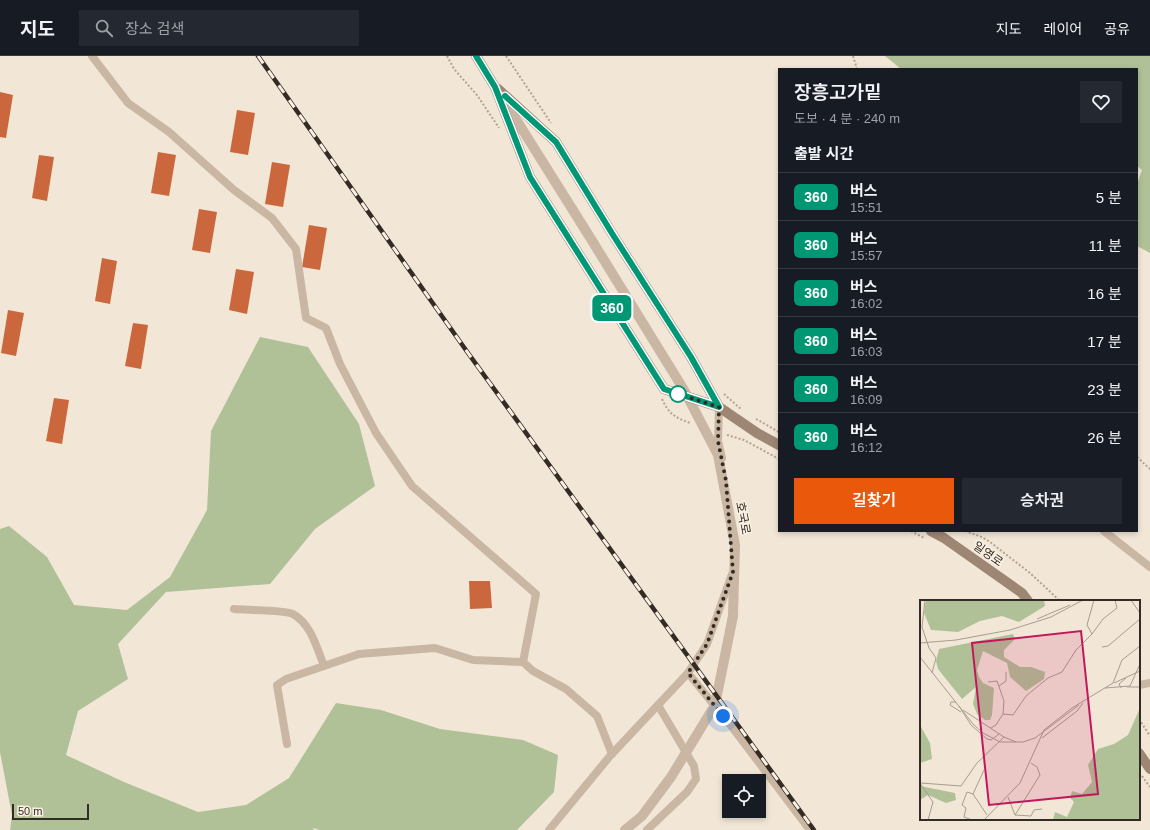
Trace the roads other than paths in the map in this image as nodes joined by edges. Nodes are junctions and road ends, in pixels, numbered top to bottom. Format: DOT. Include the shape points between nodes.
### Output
graph roads {
  1 [pos="92,56"];
  2 [pos="476,56"];
  3 [pos="495,87"];
  4 [pos="719,407"];
  5 [pos="778,444"];
  6 [pos="933,532"];
  7 [pos="1105,532"];
  8 [pos="1150,567"];
  9 [pos="1027,600"];
  10 [pos="234,609"];
  11 [pos="523,662"];
  12 [pos="324,666"];
  13 [pos="688,673"];
  14 [pos="1150,683"];
  15 [pos="1140,685"];
  16 [pos="658,705"];
  17 [pos="287,744"];
  18 [pos="612,754"];
  19 [pos="1140,754"];
  20 [pos="1150,769"];
  21 [pos="549,830"];
  22 [pos="625,830"];
  23 [pos="647,830"];
  24 [pos="810,830"];
  1 -- 11 [label="street" via="128,103 169,132 234,190 272,218 296,249 306,318 326,328 340,364 376,433 412,486 536,594"];
  2 -- 3 [label="main road, 호국로"];
  3 -- 4 [label="main road" via="556,142 691,357"];
  3 -- 4 [label="main road" via="530,177 664,389"];
  3 -- 22 [label="street, 호국로" via="684,390 718,455 735,545 733,616 714,705 671,777 642,816"];
  4 -- 5 [label="main road"];
  4 -- 13 [label="street" via="718,441 726,481 733,572 707,644"];
  6 -- 9 [label="main road, 일영로" via="1022,593"];
  7 -- 8 [label="street"];
  10 -- 12 [label="street" via="292,613 303,622 313,638"];
  11 -- 12 [label="street" via="472,660 434,648 359,654"];
  11 -- 18 [label="street" via="533,671 566,689 597,716"];
  12 -- 17 [label="street" via="286,679 277,685"];
  13 -- 16 [label="street"];
  13 -- 24 [label="street"];
  14 -- 15 [label="street"];
  16 -- 18 [label="street"];
  16 -- 23 [label="street" via="694,766 696,779 687,792"];
  18 -- 21 [label="street"];
  19 -- 20 [label="main road"];
}
